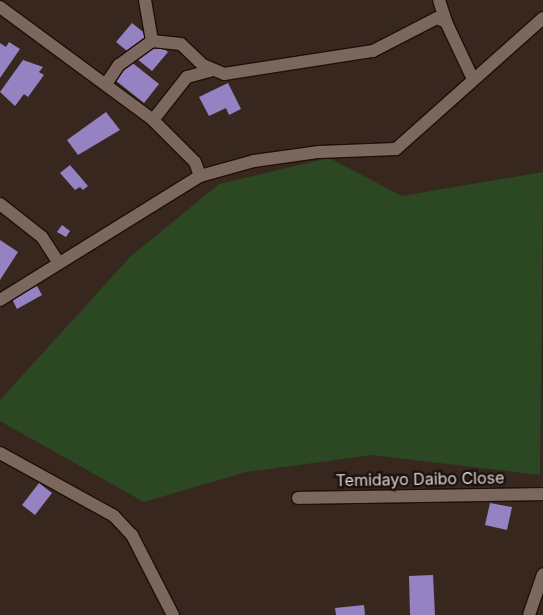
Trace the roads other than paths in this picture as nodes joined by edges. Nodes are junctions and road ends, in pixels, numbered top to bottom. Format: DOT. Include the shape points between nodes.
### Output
graph roads {
  1 [pos="145,0"];
  2 [pos="439,0"];
  3 [pos="0,7"];
  4 [pos="543,18"];
  5 [pos="446,22"];
  6 [pos="152,41"];
  7 [pos="213,70"];
  8 [pos="473,79"];
  9 [pos="106,84"];
  10 [pos="153,120"];
  11 [pos="200,176"];
  12 [pos="0,204"];
  13 [pos="58,262"];
  14 [pos="0,300"];
  15 [pos="0,453"];
  16 [pos="543,494"];
  17 [pos="298,498"];
  18 [pos="543,574"];
  19 [pos="173,615"];
  20 [pos="529,615"];
  1 -- 6 [label="street"];
  2 -- 5 [label="street"];
  3 -- 9 [label="street"];
  4 -- 8 [label="street"];
  5 -- 7 [label="street" via="429,19 373,51 238,72"];
  5 -- 8 [label="street"];
  6 -- 7 [label="street" via="181,44"];
  6 -- 9 [label="street" via="119,65"];
  7 -- 10 [label="street" via="187,78"];
  8 -- 11 [label="street" via="396,149 319,152 254,161"];
  9 -- 10 [label="street"];
  10 -- 11 [label="street" via="195,162"];
  11 -- 13 [label="street"];
  12 -- 13 [label="street" via="42,237"];
  13 -- 14 [label="street"];
  15 -- 19 [label="street" via="114,516 132,536"];
  16 -- 17 [label="street, Temidayo Daibo Close"];
  18 -- 20 [label="street"];
}
